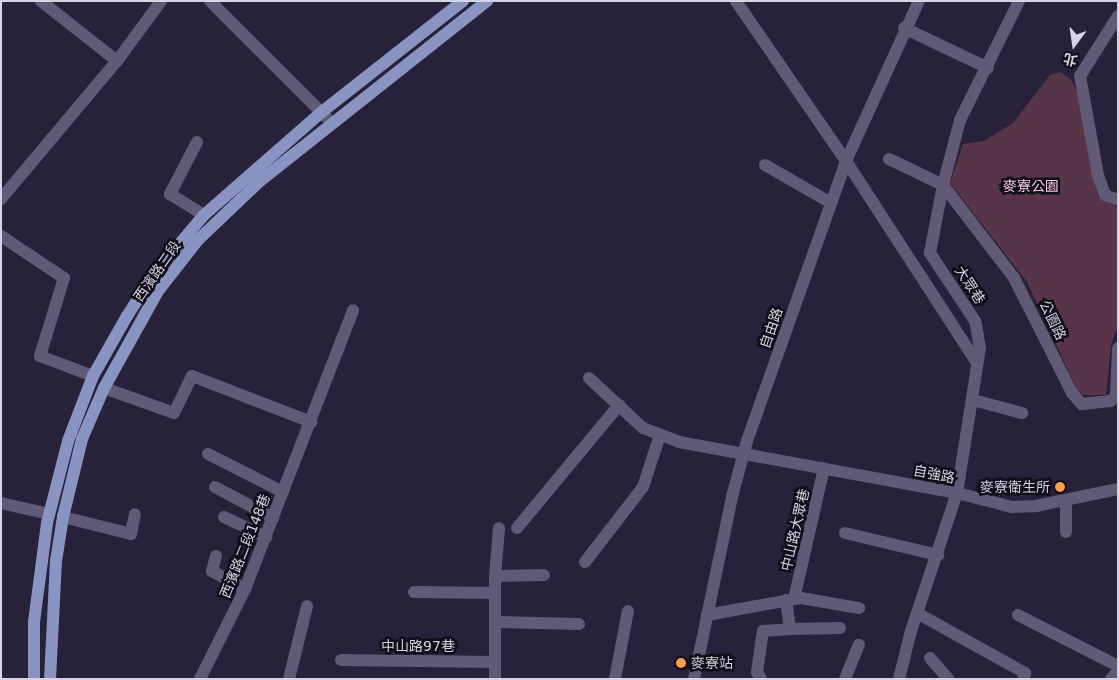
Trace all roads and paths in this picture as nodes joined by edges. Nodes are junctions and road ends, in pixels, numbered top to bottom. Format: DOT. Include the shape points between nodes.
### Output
graph roads {
  1 [pos="40,1"];
  2 [pos="161,1"];
  3 [pos="210,1"];
  4 [pos="463,1"];
  5 [pos="487,1"];
  6 [pos="736,1"];
  7 [pos="919,1"];
  8 [pos="1019,1"];
  9 [pos="1118,16"];
  10 [pos="904,28"];
  11 [pos="116,61"];
  12 [pos="988,68"];
  13 [pos="323,111"];
  14 [pos="332,123"];
  15 [pos="197,142"];
  16 [pos="889,159"];
  17 [pos="846,161"];
  18 [pos="765,164"];
  19 [pos="943,185"];
  20 [pos="1,199"];
  21 [pos="1118,200"];
  22 [pos="831,203"];
  23 [pos="204,215"];
  24 [pos="1,236"];
  25 [pos="353,310"];
  26 [pos="1118,348"];
  27 [pos="976,361"];
  28 [pos="93,376"];
  29 [pos="589,378"];
  30 [pos="104,388"];
  31 [pos="973,400"];
  32 [pos="619,405"];
  33 [pos="1022,413"];
  34 [pos="311,422"];
  35 [pos="660,435"];
  36 [pos="208,454"];
  37 [pos="744,454"];
  38 [pos="824,468"];
  39 [pos="215,487"];
  40 [pos="1118,489"];
  41 [pos="283,492"];
  42 [pos="957,494"];
  43 [pos="1066,500"];
  44 [pos="1,503"];
  45 [pos="49,514"];
  46 [pos="135,514"];
  47 [pos="63,517"];
  48 [pos="224,517"];
  49 [pos="273,518"];
  50 [pos="498,528"];
  51 [pos="517,528"];
  52 [pos="1066,532"];
  53 [pos="845,533"];
  54 [pos="266,537"];
  55 [pos="938,555"];
  56 [pos="216,556"];
  57 [pos="585,562"];
  58 [pos="544,575"];
  59 [pos="495,576"];
  60 [pos="245,590"];
  61 [pos="414,592"];
  62 [pos="495,593"];
  63 [pos="790,599"];
  64 [pos="308,606"];
  65 [pos="859,608"];
  66 [pos="628,610"];
  67 [pos="917,613"];
  68 [pos="707,615"];
  69 [pos="1018,616"];
  70 [pos="495,622"];
  71 [pos="579,624"];
  72 [pos="840,628"];
  73 [pos="790,629"];
  74 [pos="859,645"];
  75 [pos="930,658"];
  76 [pos="341,660"];
  77 [pos="495,662"];
  78 [pos="1118,666"];
  79 [pos="1118,671"];
  80 [pos="34,679"];
  81 [pos="50,679"];
  82 [pos="200,679"];
  83 [pos="289,679"];
  84 [pos="495,679"];
  85 [pos="615,679"];
  86 [pos="694,679"];
  87 [pos="761,679"];
  88 [pos="845,679"];
  89 [pos="899,679"];
  90 [pos="948,679"];
  91 [pos="1023,679"];
  92 [pos="1111,679"];
  1 -- 11 [label="street"];
  2 -- 11 [label="street"];
  3 -- 13 [label="street"];
  4 -- 13 [label="main road, 西濱路二段"];
  5 -- 14 [label="main road, 西濱路二段"];
  6 -- 17 [label="street"];
  7 -- 10 [label="street, 自由路"];
  8 -- 12 [label="street"];
  9 -- 21 [label="street" via="1080,76 1104,195"];
  10 -- 12 [label="street"];
  10 -- 17 [label="street, 自由路"];
  11 -- 20 [label="street"];
  12 -- 19 [label="street" via="960,120"];
  13 -- 14 [label="street"];
  13 -- 23 [label="main road, 西濱路二段"];
  14 -- 30 [label="main road, 西濱路二段" via="260,181 198,240 158,291"];
  15 -- 23 [label="street" via="170,194"];
  16 -- 19 [label="street"];
  17 -- 22 [label="street, 自由路"];
  17 -- 27 [label="street"];
  18 -- 22 [label="street"];
  19 -- 26 [label="street, 公園路" via="1014,278 1072,393 1082,404 1111,401 1116,396"];
  19 -- 27 [label="street, 大眾巷" via="930,253 975,321 980,348"];
  22 -- 37 [label="street, 自由路"];
  23 -- 28 [label="main road, 西濱路二段" via="155,273"];
  24 -- 28 [label="street" via="64,278 40,356"];
  25 -- 34 [label="street, 西濱路二段148巷"];
  27 -- 31 [label="street, 大眾巷"];
  28 -- 45 [label="main road, 西濱路二段" via="68,440"];
  29 -- 32 [label="street, 自強路"];
  30 -- 34 [label="street" via="174,413 192,376"];
  30 -- 47 [label="main road, 西濱路二段" via="82,439"];
  31 -- 33 [label="street"];
  31 -- 42 [label="street, 大眾巷"];
  32 -- 35 [label="street, 自強路" via="643,428"];
  32 -- 51 [label="street"];
  34 -- 41 [label="street, 西濱路二段148巷"];
  35 -- 37 [label="street, 自強路" via="679,442"];
  35 -- 57 [label="street" via="643,487"];
  36 -- 41 [label="street"];
  37 -- 38 [label="street, 自強路"];
  37 -- 68 [label="street, 自由路"];
  38 -- 42 [label="street, 自強路"];
  38 -- 63 [label="street, 中山路大眾巷"];
  39 -- 49 [label="street"];
  40 -- 43 [label="street, 自強路"];
  41 -- 49 [label="street, 西濱路二段148巷"];
  42 -- 43 [label="street, 自強路" via="1012,507"];
  42 -- 55 [label="street"];
  43 -- 52 [label="street"];
  44 -- 45 [label="street"];
  45 -- 80 [label="main road, 西濱路二段" via="34,622"];
  46 -- 47 [label="street" via="131,534"];
  47 -- 81 [label="main road, 西濱路二段" via="51,625"];
  48 -- 54 [label="street"];
  49 -- 54 [label="street, 西濱路二段148巷"];
  50 -- 59 [label="street"];
  53 -- 55 [label="street"];
  54 -- 60 [label="street, 西濱路二段148巷"];
  55 -- 67 [label="street"];
  56 -- 60 [label="street" via="212,570"];
  58 -- 59 [label="street"];
  59 -- 62 [label="street"];
  60 -- 82 [label="street, 西濱路二段148巷"];
  61 -- 62 [label="street"];
  62 -- 70 [label="street"];
  63 -- 65 [label="street"];
  63 -- 68 [label="street"];
  63 -- 73 [label="street"];
  64 -- 83 [label="street"];
  66 -- 85 [label="street"];
  67 -- 89 [label="street"];
  67 -- 91 [label="street" via="1025,673"];
  68 -- 86 [label="street, 自由路"];
  69 -- 78 [label="street"];
  70 -- 71 [label="street"];
  70 -- 77 [label="street"];
  72 -- 73 [label="street"];
  73 -- 87 [label="street" via="763,631 757,672"];
  74 -- 88 [label="street"];
  75 -- 90 [label="street"];
  76 -- 77 [label="street, 中山路97巷"];
  77 -- 84 [label="street"];
  79 -- 92 [label="street"];
}
